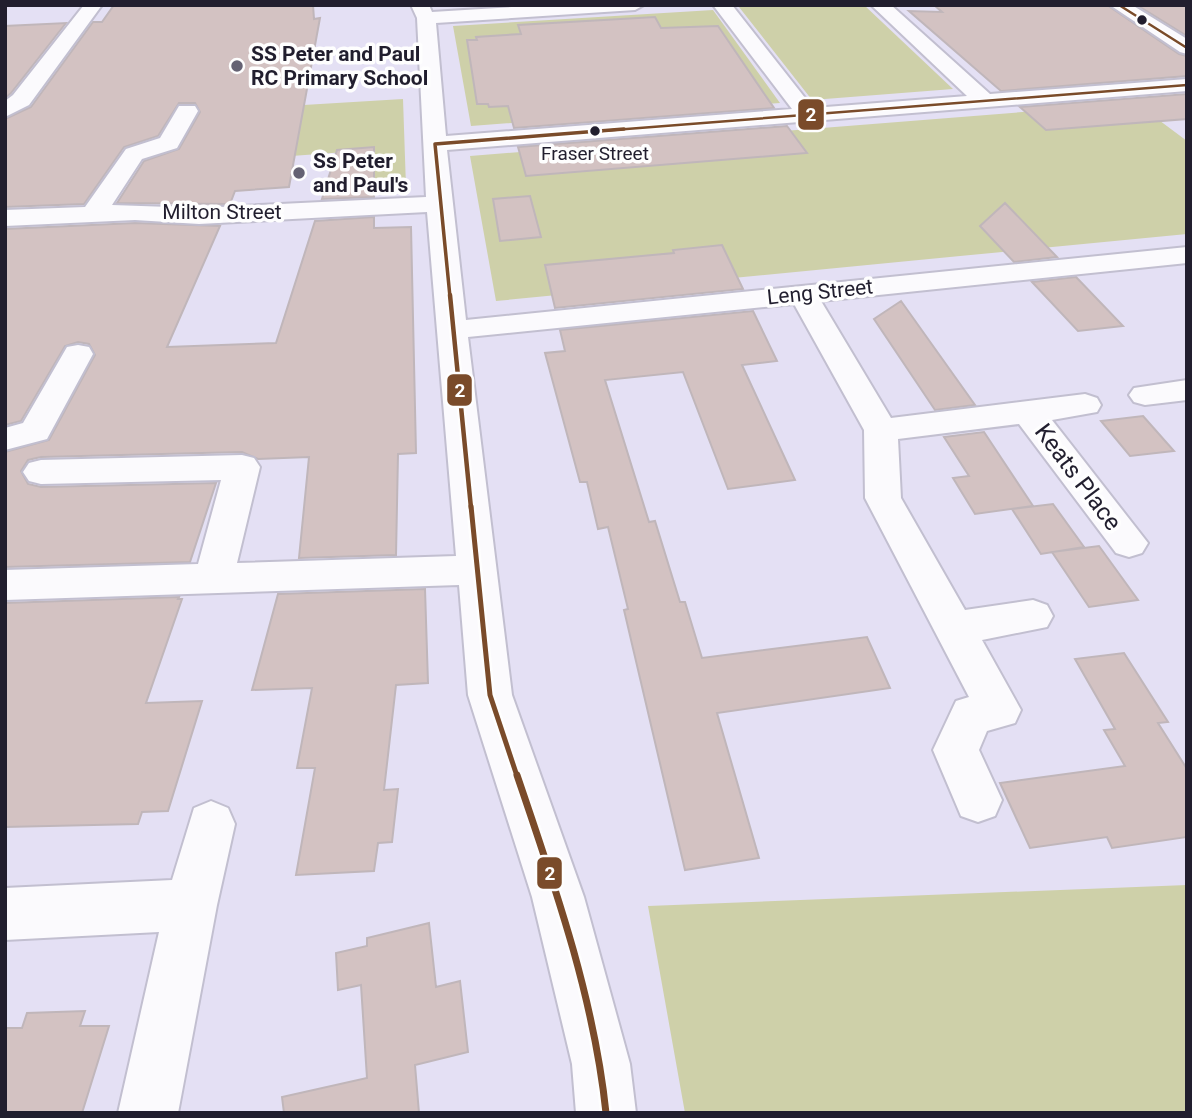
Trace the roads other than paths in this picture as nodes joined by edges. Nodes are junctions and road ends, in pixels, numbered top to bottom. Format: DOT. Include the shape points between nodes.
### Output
graph roads {
  1 [pos="93,5"];
  2 [pos="635,5"];
  3 [pos="722,5"];
  4 [pos="880,5"];
  5 [pos="1119,5"];
  6 [pos="423,12"];
  7 [pos="1187,48"];
  8 [pos="1187,85"];
  9 [pos="985,101"];
  10 [pos="6,109"];
  11 [pos="187,111"];
  12 [pos="807,115"];
  13 [pos="435,144"];
  14 [pos="439,204"];
  15 [pos="93,214"];
  16 [pos="5,218"];
  17 [pos="1187,255"];
  18 [pos="803,294"];
  19 [pos="453,330"];
  20 [pos="78,354"];
  21 [pos="1187,390"];
  22 [pos="1145,395"];
  23 [pos="1085,405"];
  24 [pos="1028,412"];
  25 [pos="881,430"];
  26 [pos="5,439"];
  27 [pos="41,472"];
  28 [pos="1129,543"];
  29 [pos="478,570"];
  30 [pos="213,579"];
  31 [pos="5,585"];
  32 [pos="1032,616"];
  33 [pos="954,628"];
  34 [pos="978,800"];
  35 [pos="211,824"];
  36 [pos="191,905"];
  37 [pos="5,914"];
  38 [pos="148,1113"];
  39 [pos="606,1113"];
  1 -- 10 [label="street" via="22,100"];
  2 -- 6 [label="street"];
  3 -- 12 [label="street"];
  4 -- 9 [label="street"];
  5 -- 7 [label="street"];
  6 -- 13 [label="street"];
  8 -- 9 [label="street"];
  9 -- 12 [label="street"];
  11 -- 15 [label="street" via="169,143 134,154"];
  12 -- 13 [label="street"];
  13 -- 14 [label="street"];
  14 -- 15 [label="street, Milton Street" via="199,216"];
  14 -- 19 [label="street"];
  15 -- 16 [label="street, Milton Street"];
  17 -- 18 [label="street, Leng Street"];
  18 -- 19 [label="street, Leng Street"];
  18 -- 25 [label="street"];
  19 -- 29 [label="street"];
  20 -- 26 [label="street" via="35,431"];
  21 -- 22 [label="street"];
  23 -- 24 [label="street, Keats Place"];
  24 -- 25 [label="street, Keats Place"];
  24 -- 28 [label="street, Keats Place"];
  25 -- 33 [label="street" via="883,498"];
  27 -- 30 [label="street" via="242,467"];
  29 -- 30 [label="street"];
  29 -- 39 [label="street" via="490,695 558,897 601,1064"];
  30 -- 31 [label="street"];
  32 -- 33 [label="street"];
  33 -- 34 [label="street" via="999,710 971,715 956,750"];
  35 -- 36 [label="street"];
  36 -- 37 [label="street"];
  36 -- 38 [label="street"];
}
